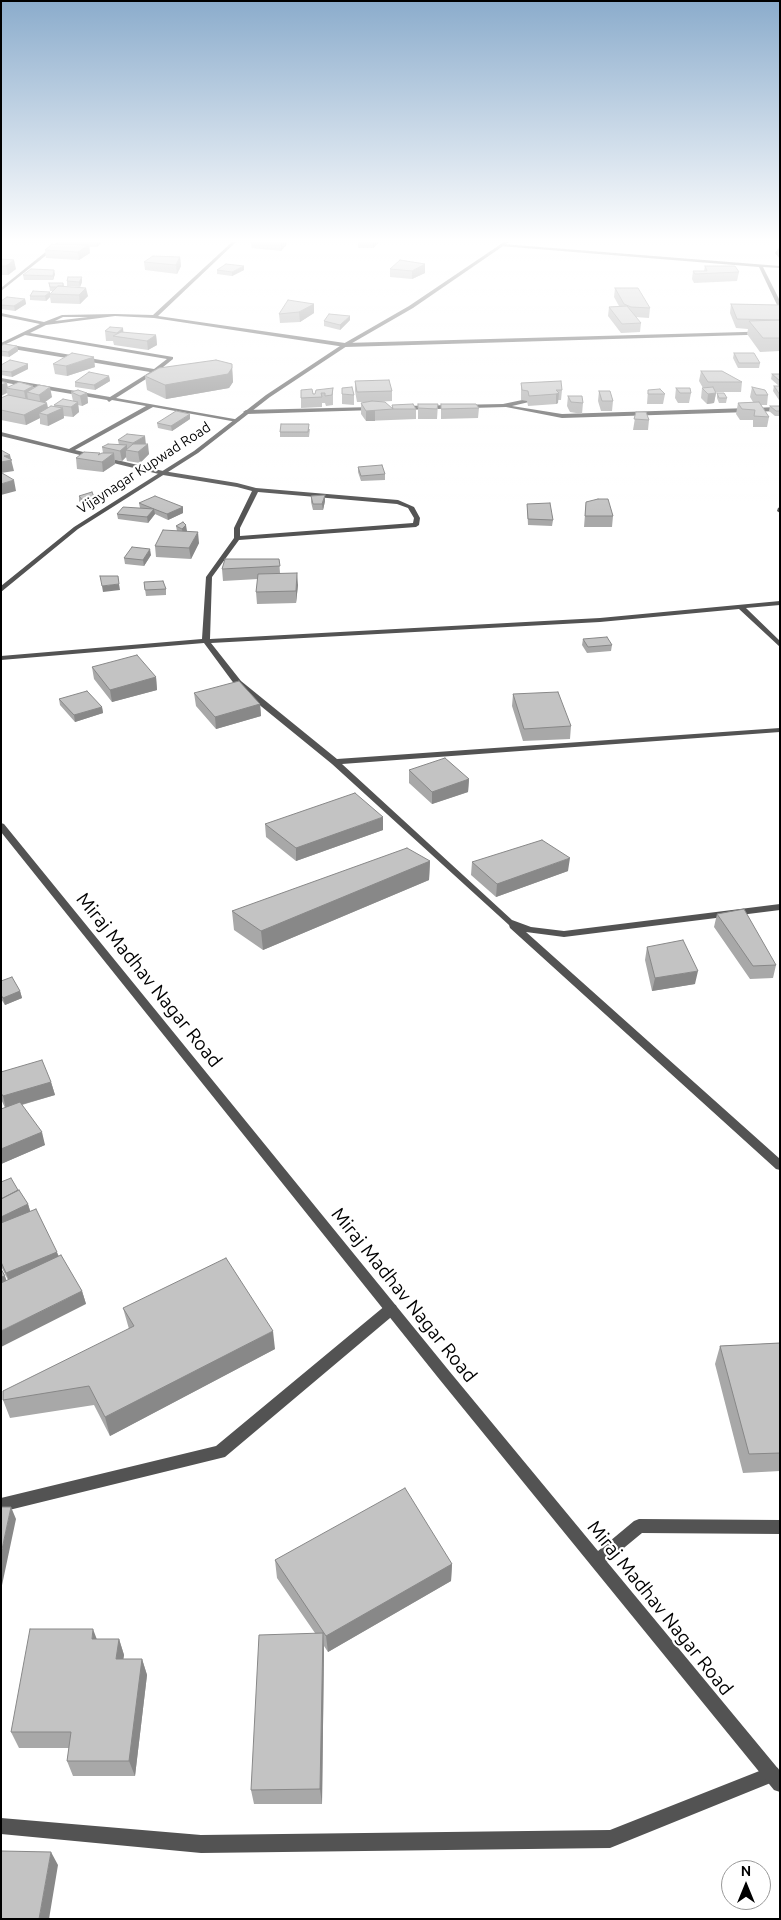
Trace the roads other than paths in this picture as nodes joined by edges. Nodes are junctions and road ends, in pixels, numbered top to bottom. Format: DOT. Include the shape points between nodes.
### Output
graph roads {
  1 [pos="30,332"];
  2 [pos="253,332"];
  3 [pos="368,332"];
  4 [pos="780,332"];
  5 [pos="25,334"];
  6 [pos="1,345"];
  7 [pos="344,345"];
  8 [pos="155,371"];
  9 [pos="1,380"];
  10 [pos="109,400"];
  11 [pos="527,401"];
  12 [pos="151,406"];
  13 [pos="503,406"];
  14 [pos="780,408"];
  15 [pos="384,409"];
  16 [pos="394,409"];
  17 [pos="246,412"];
  18 [pos="237,420"];
  19 [pos="1,434"];
  20 [pos="69,451"];
  21 [pos="163,473"];
  22 [pos="256,490"];
  23 [pos="236,538"];
  24 [pos="1,590"];
  25 [pos="780,603"];
  26 [pos="740,606"];
  27 [pos="206,641"];
  28 [pos="780,645"];
  29 [pos="1,658"];
  30 [pos="780,730"];
  31 [pos="335,762"];
  32 [pos="1,826"];
  33 [pos="780,908"];
  34 [pos="508,922"];
  35 [pos="780,1166"];
  36 [pos="390,1309"];
  37 [pos="1,1505"];
  38 [pos="780,1527"];
  39 [pos="597,1562"];
  40 [pos="776,1779"];
  41 [pos="1,1826"];
  1 -- 5 [label="street"];
  2 -- 7 [label="street"];
  3 -- 7 [label="street, Vijaynagar Kupwad Road"];
  4 -- 7 [label="street"];
  5 -- 6 [label="street"];
  5 -- 8 [label="street" via="171,358"];
  6 -- 8 [label="street"];
  7 -- 17 [label="street, Vijaynagar Kupwad Road"];
  8 -- 10 [label="street"];
  9 -- 10 [label="street"];
  10 -- 12 [label="street"];
  11 -- 13 [label="street"];
  12 -- 18 [label="street"];
  12 -- 20 [label="street"];
  13 -- 14 [label="street" via="562,416"];
  13 -- 16 [label="street"];
  15 -- 17 [label="street"];
  17 -- 18 [label="street, Vijaynagar Kupwad Road"];
  18 -- 21 [label="street, Vijaynagar Kupwad Road"];
  19 -- 20 [label="street"];
  20 -- 21 [label="street"];
  21 -- 22 [label="street"];
  21 -- 24 [label="street, Vijaynagar Kupwad Road" via="76,528"];
  22 -- 23 [label="street" via="237,528"];
  22 -- 23 [label="street" via="398,502 411,507 417,518 416,525"];
  23 -- 27 [label="street" via="209,577"];
  25 -- 26 [label="street"];
  26 -- 27 [label="street" via="600,620"];
  26 -- 28 [label="street"];
  27 -- 29 [label="street"];
  27 -- 31 [label="street" via="238,683"];
  30 -- 31 [label="street"];
  31 -- 34 [label="street"];
  32 -- 36 [label="street, Miraj Madhav Nagar Road"];
  33 -- 34 [label="street" via="564,934 529,930"];
  34 -- 35 [label="street"];
  36 -- 37 [label="street" via="220,1452"];
  36 -- 39 [label="street, Miraj Madhav Nagar Road"];
  38 -- 39 [label="street" via="639,1526"];
  39 -- 40 [label="street, Miraj Madhav Nagar Road"];
  40 -- 41 [label="street" via="610,1839 201,1844"];
}
